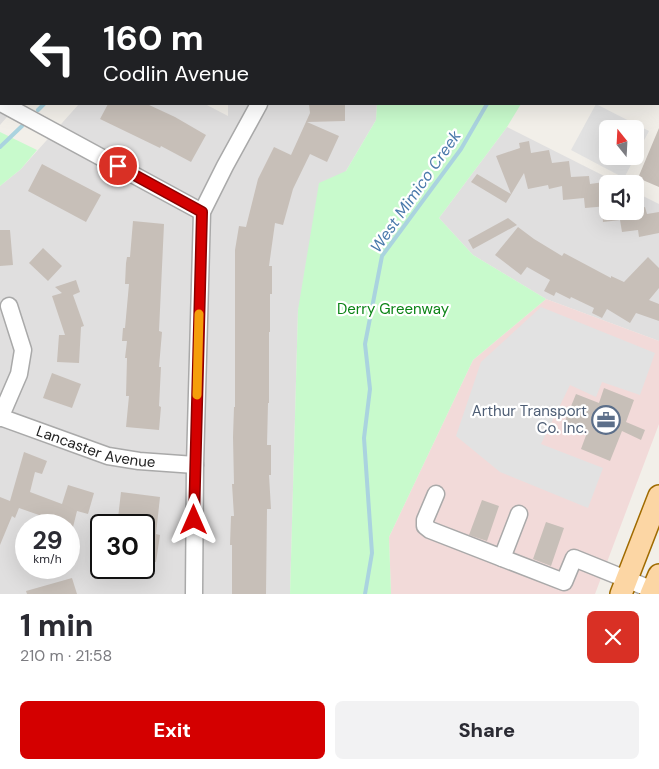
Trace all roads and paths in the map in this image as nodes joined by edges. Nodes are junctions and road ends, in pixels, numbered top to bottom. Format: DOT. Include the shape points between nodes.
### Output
graph roads {
  1 [pos="5,105"];
  2 [pos="258,105"];
  3 [pos="202,212"];
  4 [pos="9,306"];
  5 [pos="0,417"];
  6 [pos="195,465"];
  7 [pos="436,494"];
  8 [pos="659,496"];
  9 [pos="519,514"];
  10 [pos="502,558"];
  11 [pos="624,586"];
  12 [pos="654,586"];
  13 [pos="194,594"];
  1 -- 3 [label="street"];
  2 -- 3 [label="street"];
  3 -- 6 [label="street"];
  4 -- 5 [label="street" via="23,350 19,374"];
  5 -- 6 [label="street, Lancaster Avenue" via="108,456"];
  6 -- 13 [label="street"];
  7 -- 10 [label="street" via="425,526"];
  8 -- 11 [label="main road"];
  9 -- 10 [label="street"];
  10 -- 11 [label="street" via="564,582 574,558"];
  11 -- 12 [label="street"];
}
